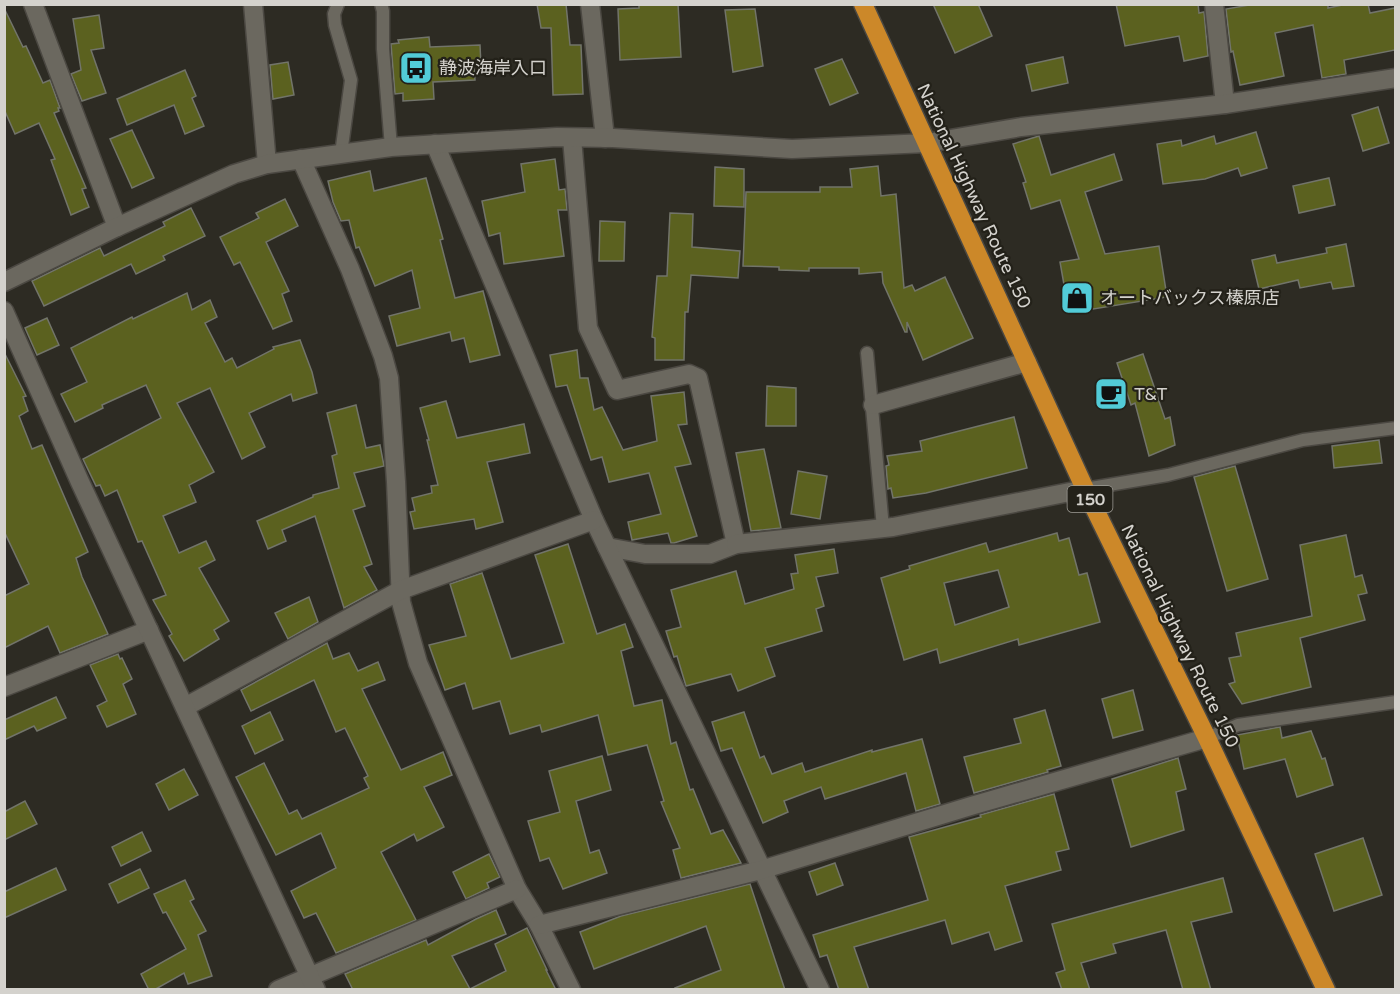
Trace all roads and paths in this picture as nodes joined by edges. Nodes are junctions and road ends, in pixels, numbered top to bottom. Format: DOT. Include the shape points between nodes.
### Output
graph roads {
  1 [pos="33,4"];
  2 [pos="253,4"];
  3 [pos="338,4"];
  4 [pos="381,4"];
  5 [pos="590,4"];
  6 [pos="863,4"];
  7 [pos="1214,4"];
  8 [pos="1395,78"];
  9 [pos="1225,104"];
  10 [pos="572,138"];
  11 [pos="605,138"];
  12 [pos="927,143"];
  13 [pos="435,144"];
  14 [pos="391,147"];
  15 [pos="341,154"];
  16 [pos="301,159"];
  17 [pos="267,164"];
  18 [pos="117,227"];
  19 [pos="4,282"];
  20 [pos="4,310"];
  21 [pos="867,353"];
  22 [pos="1027,362"];
  23 [pos="873,405"];
  24 [pos="1395,428"];
  25 [pos="1085,489"];
  26 [pos="594,520"];
  27 [pos="883,528"];
  28 [pos="736,544"];
  29 [pos="607,547"];
  30 [pos="401,590"];
  31 [pos="149,630"];
  32 [pos="4,687"];
  33 [pos="1395,702"];
  34 [pos="184,707"];
  35 [pos="1207,738"];
  36 [pos="761,870"];
  37 [pos="517,889"];
  38 [pos="539,924"];
  39 [pos="314,983"];
  40 [pos="278,990"];
  41 [pos="571,990"];
  42 [pos="819,990"];
  43 [pos="1326,990"];
  1 -- 18 [label="street"];
  2 -- 17 [label="street"];
  3 -- 15 [label="lane" via="335,25 351,80"];
  4 -- 14 [label="lane"];
  5 -- 11 [label="street"];
  6 -- 12 [label="highway, National Highway Route 150 / 150"];
  7 -- 9 [label="street"];
  8 -- 9 [label="street"];
  9 -- 12 [label="street" via="1022,127"];
  10 -- 11 [label="street"];
  10 -- 13 [label="street"];
  10 -- 28 [label="street" via="588,328 617,390 689,374 698,378"];
  11 -- 12 [label="street" via="792,149"];
  12 -- 22 [label="highway, National Highway Route 150 / 150"];
  13 -- 14 [label="street"];
  13 -- 26 [label="street"];
  14 -- 15 [label="street"];
  15 -- 16 [label="street"];
  16 -- 17 [label="street"];
  16 -- 30 [label="street" via="350,269 389,378"];
  17 -- 18 [label="street" via="234,174"];
  18 -- 19 [label="street"];
  20 -- 31 [label="street"];
  21 -- 23 [label="lane"];
  22 -- 23 [label="street"];
  22 -- 25 [label="highway, National Highway Route 150 / 150"];
  23 -- 27 [label="lane"];
  24 -- 25 [label="lane" via="1303,440 1168,475"];
  25 -- 27 [label="street"];
  25 -- 35 [label="highway, National Highway Route 150 / 150"];
  26 -- 29 [label="street"];
  26 -- 30 [label="street"];
  27 -- 28 [label="street"];
  28 -- 29 [label="street" via="710,554 645,554"];
  29 -- 36 [label="street"];
  30 -- 34 [label="street"];
  30 -- 37 [label="street" via="418,663"];
  31 -- 32 [label="street"];
  31 -- 34 [label="street"];
  33 -- 35 [label="lane" via="1238,725"];
  34 -- 39 [label="street"];
  35 -- 36 [label="street"];
  35 -- 43 [label="highway, National Highway Route 150 / 150"];
  36 -- 38 [label="street"];
  36 -- 42 [label="street"];
  37 -- 38 [label="street"];
  37 -- 39 [label="street"];
  38 -- 41 [label="street"];
  39 -- 40 [label="street"];
}
